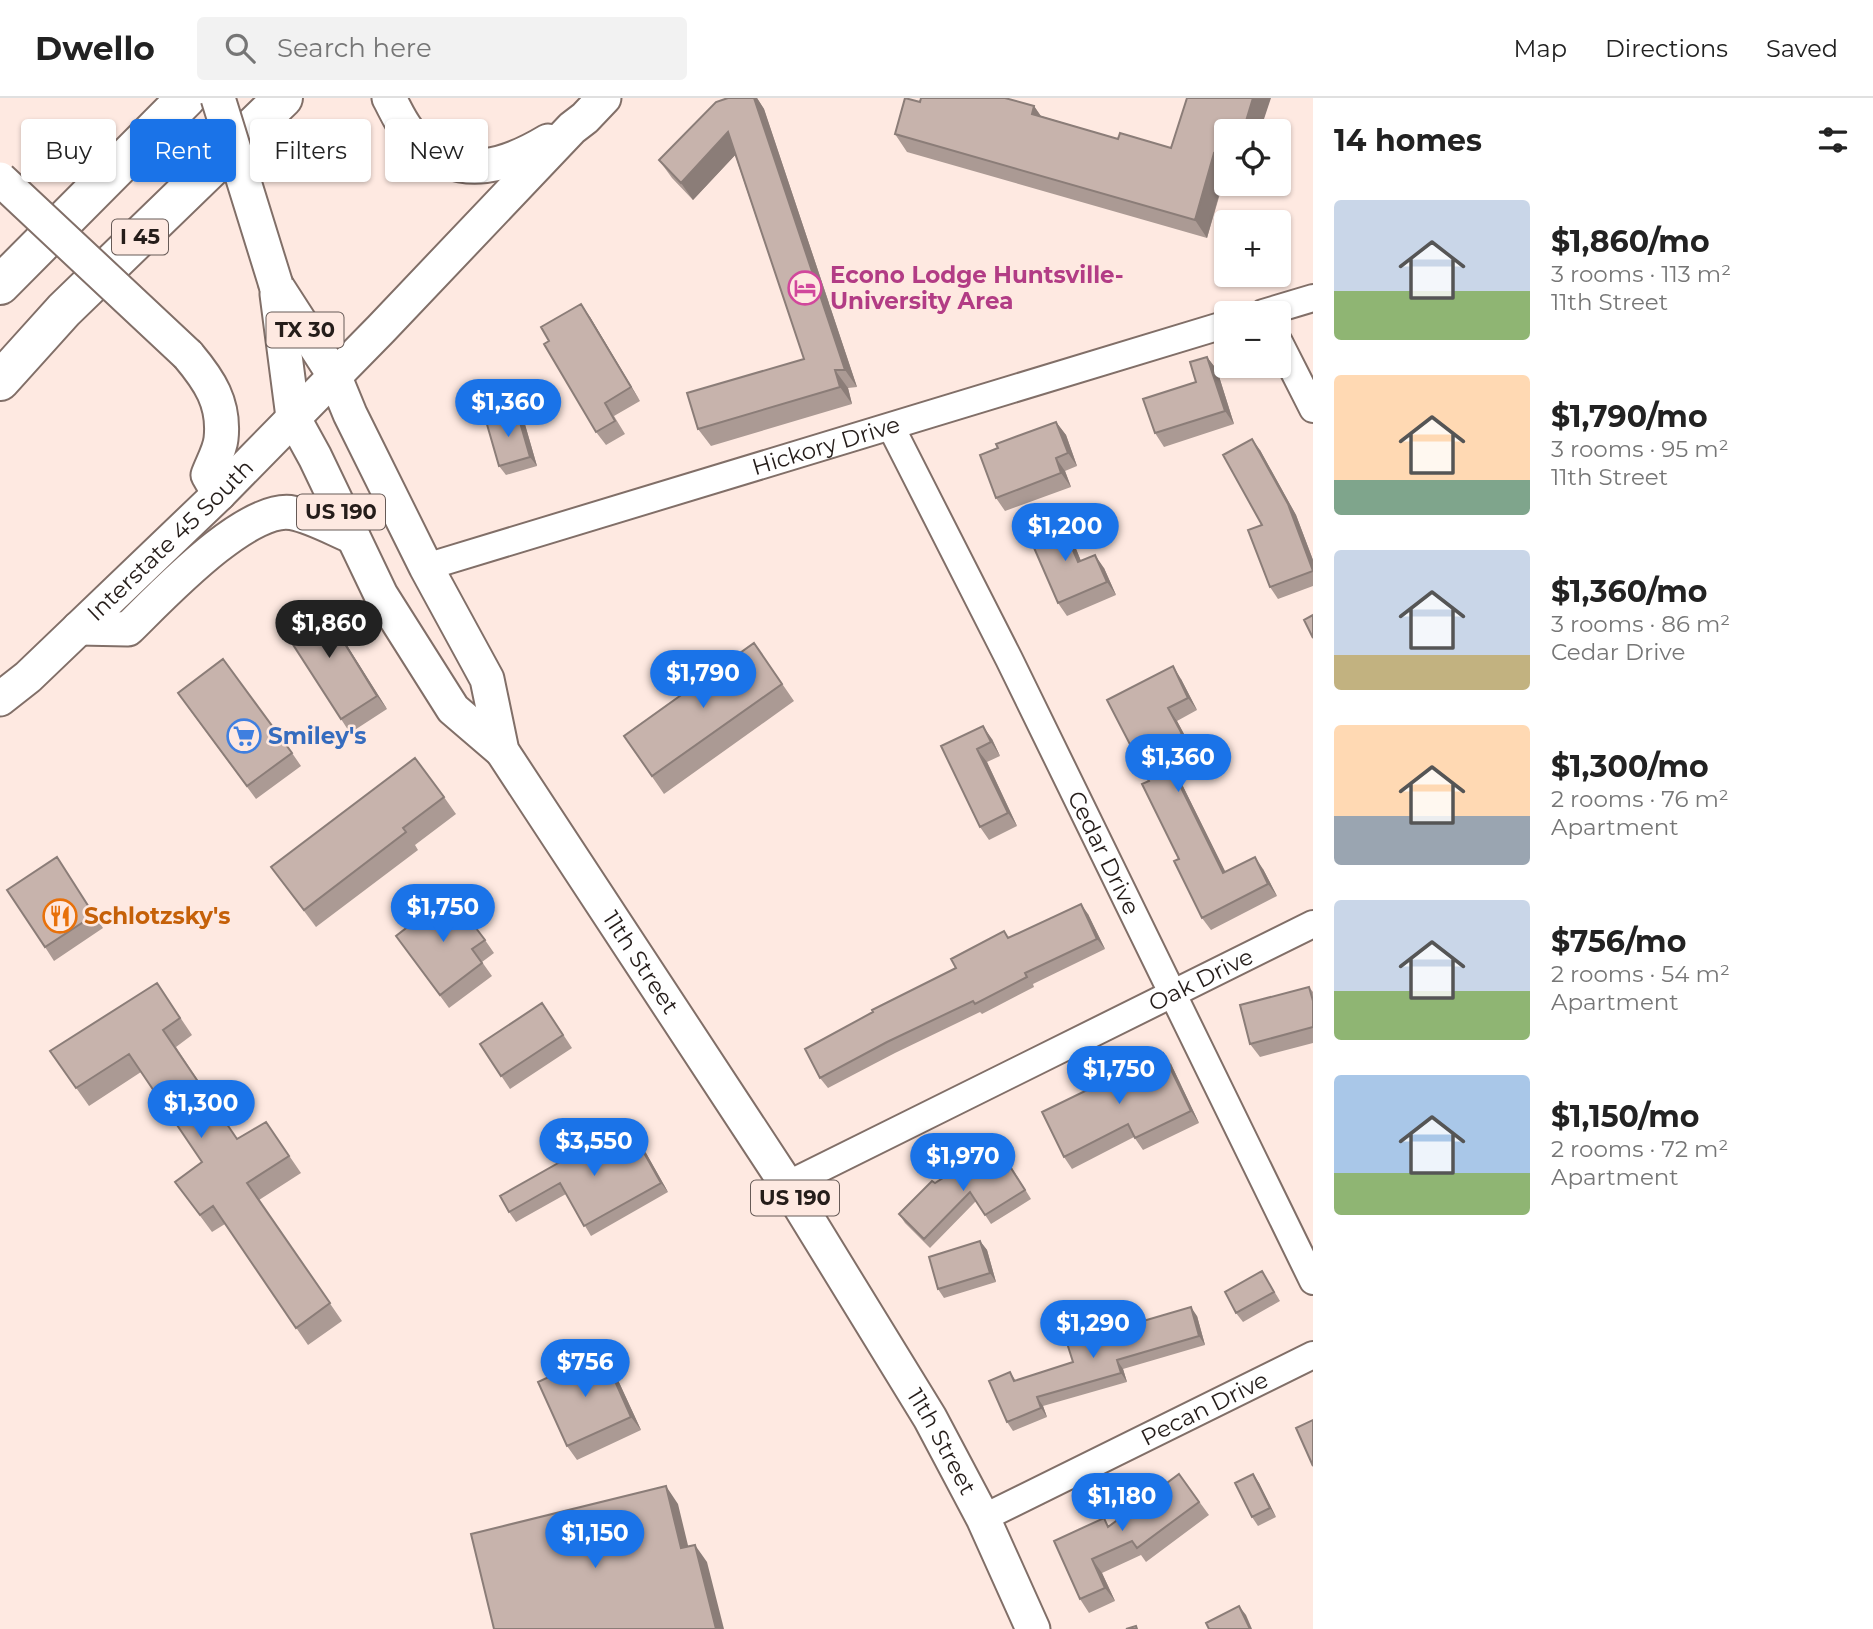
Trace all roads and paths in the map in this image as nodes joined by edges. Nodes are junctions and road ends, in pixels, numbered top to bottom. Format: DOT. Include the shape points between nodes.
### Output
graph roads {
  1 [pos="186,98"];
  2 [pos="218,98"];
  3 [pos="283,98"];
  4 [pos="388,98"];
  5 [pos="604,98"];
  6 [pos="572,128"];
  7 [pos="0,179"];
  8 [pos="0,285"];
  9 [pos="276,285"];
  10 [pos="1313,298"];
  11 [pos="1291,305"];
  12 [pos="1214,328"];
  13 [pos="1291,365"];
  14 [pos="334,375"];
  15 [pos="0,381"];
  16 [pos="1313,408"];
  17 [pos="293,417"];
  18 [pos="891,426"];
  19 [pos="219,494"];
  20 [pos="353,537"];
  21 [pos="426,567"];
  22 [pos="79,628"];
  23 [pos="416,651"];
  24 [pos="0,699"];
  25 [pos="502,751"];
  26 [pos="1313,924"];
  27 [pos="1173,994"];
  28 [pos="787,1185"];
  29 [pos="1313,1281"];
  30 [pos="1313,1355"];
  31 [pos="983,1518"];
  32 [pos="1032,1629"];
  1 -- 8 [label="highway, I 45"];
  2 -- 9 [label="main road, 11th Street / US 190, bridge"];
  3 -- 15 [label="highway, I 45" via="64,310"];
  4 -- 6 [label="main road" via="409,133 435,156 462,166 494,165 524,155"];
  5 -- 6 [label="main road"];
  6 -- 14 [label="main road, Interstate 45 South"];
  7 -- 19 [label="main road, bridge" via="188,355 211,382 220,410 221,440 208,475"];
  9 -- 14 [label="main road, 11th Street / TX 30"];
  9 -- 17 [label="main road, 11th Street / US 190"];
  10 -- 11 [label="street"];
  12 -- 18 [label="street, Hickory Drive"];
  13 -- 16 [label="street"];
  14 -- 17 [label="main road, Interstate 45 South"];
  14 -- 21 [label="main road, 11th Street / US 190"];
  17 -- 19 [label="main road, Interstate 45 South"];
  17 -- 20 [label="main road, 11th Street / US 190"];
  18 -- 21 [label="street, Hickory Drive"];
  18 -- 27 [label="street, Cedar Drive"];
  19 -- 22 [label="main road, Interstate 45 South"];
  20 -- 22 [label="main road" via="292,512 278,512 242,527 128,629"];
  20 -- 23 [label="main road, 11th Street / US 190" via="381,595"];
  21 -- 25 [label="main road, 11th Street / US 190" via="487,679"];
  22 -- 24 [label="main road, Interstate 45 South"];
  23 -- 25 [label="main road, 11th Street / US 190" via="453,709"];
  23 -- 25 [label="main road" via="433,646 441,652"];
  25 -- 28 [label="main road, 11th Street / US 190"];
  26 -- 27 [label="street, Oak Drive"];
  27 -- 28 [label="street, Oak Drive"];
  27 -- 29 [label="street, Cedar Drive"];
  28 -- 31 [label="main road, 11th Street / US 190" via="930,1418"];
  30 -- 31 [label="street, Pecan Drive"];
  31 -- 32 [label="main road, 11th Street / US 190"];
}
